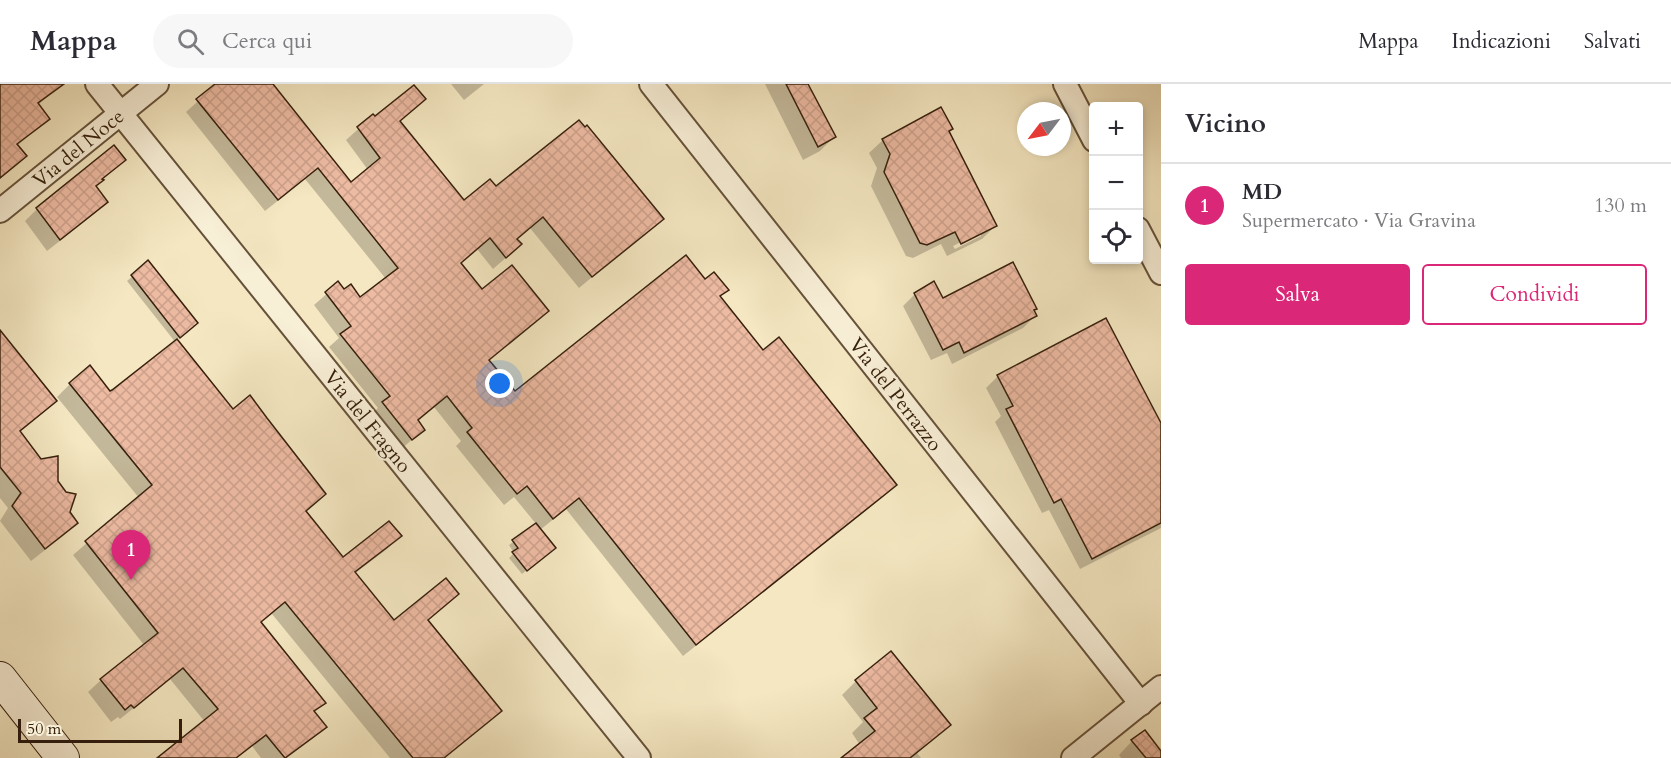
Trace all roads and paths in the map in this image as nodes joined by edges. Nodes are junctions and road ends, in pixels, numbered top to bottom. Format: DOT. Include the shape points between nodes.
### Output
graph roads {
  1 [pos="97,84"];
  2 [pos="157,84"];
  3 [pos="651,84"];
  4 [pos="1065,84"];
  5 [pos="120,114"];
  6 [pos="1089,130"];
  7 [pos="0,211"];
  8 [pos="1143,238"];
  9 [pos="1161,273"];
  10 [pos="0,678"];
  11 [pos="1161,687"];
  12 [pos="1141,704"];
  13 [pos="60,758"];
  14 [pos="639,758"];
  15 [pos="1073,758"];
  1 -- 5 [label="street, Via del Fragno"];
  2 -- 5 [label="street, Via del Noce"];
  3 -- 12 [label="street, Via del Perrazzo"];
  4 -- 6 [label="street"];
  5 -- 7 [label="street, Via del Noce"];
  5 -- 14 [label="street, Via del Fragno"];
  8 -- 9 [label="street"];
  10 -- 13 [label="main road"];
  11 -- 12 [label="street"];
  12 -- 15 [label="street"];
}
